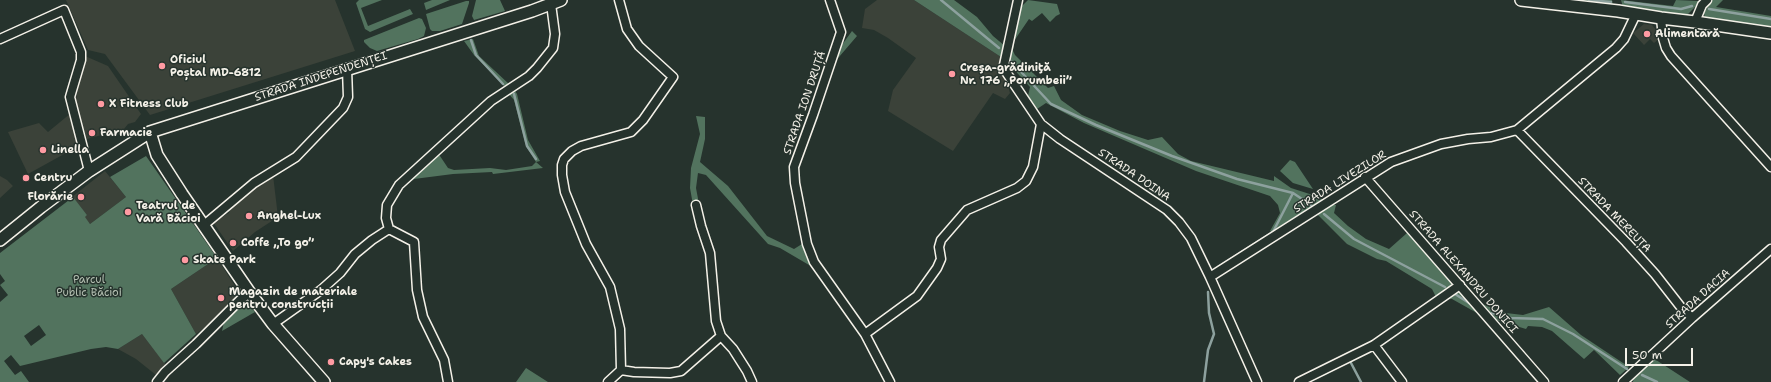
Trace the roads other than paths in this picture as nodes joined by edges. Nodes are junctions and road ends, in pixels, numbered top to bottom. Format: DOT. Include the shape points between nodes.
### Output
graph roads {
  1 [pos="619,0"];
  2 [pos="830,0"];
  3 [pos="1018,0"];
  4 [pos="1521,0"];
  5 [pos="1707,0"];
  6 [pos="556,2"];
  7 [pos="1636,14"];
  8 [pos="1661,18"];
  9 [pos="1695,22"];
  10 [pos="1771,33"];
  11 [pos="0,39"];
  12 [pos="347,69"];
  13 [pos="1041,124"];
  14 [pos="1517,130"];
  15 [pos="150,132"];
  16 [pos="1771,168"];
  17 [pos="89,170"];
  18 [pos="1365,177"];
  19 [pos="696,205"];
  20 [pos="204,225"];
  21 [pos="390,229"];
  22 [pos="0,240"];
  23 [pos="1771,249"];
  24 [pos="1210,277"];
  25 [pos="1460,285"];
  26 [pos="250,293"];
  27 [pos="1692,318"];
  28 [pos="273,324"];
  29 [pos="866,334"];
  30 [pos="721,336"];
  31 [pos="1374,345"];
  32 [pos="621,370"];
  33 [pos="157,382"];
  34 [pos="324,382"];
  35 [pos="448,382"];
  36 [pos="608,382"];
  37 [pos="752,382"];
  38 [pos="890,382"];
  39 [pos="1257,382"];
  40 [pos="1298,382"];
  41 [pos="1402,382"];
  42 [pos="1544,382"];
  43 [pos="1623,382"];
  1 -- 32 [label="street" via="631,35 673,78 644,120 631,132 576,148 564,159 562,175 565,192 586,244 610,286 620,329"];
  2 -- 29 [label="street, STRADA ION DRUȚĂ" via="840,32 814,115 794,167 795,183 806,238 814,262"];
  3 -- 13 [label="street, STRADA DOINA" via="1004,65 1024,101"];
  4 -- 7 [label="main road"];
  5 -- 9 [label="street"];
  6 -- 12 [label="main road, STRADA INDEPENDENȚEI"];
  6 -- 21 [label="street" via="553,48 529,76 491,101 399,185 387,205 386,218"];
  7 -- 8 [label="main road"];
  7 -- 14 [label="street, STRADA LIVEZILOR" via="1624,39 1616,48"];
  8 -- 9 [label="main road"];
  8 -- 16 [label="street" via="1663,38 1671,56"];
  9 -- 10 [label="main road"];
  11 -- 17 [label="street" via="64,10 81,52 70,97"];
  12 -- 15 [label="main road, STRADA INDEPENDENȚEI"];
  12 -- 20 [label="street" via="348,97 343,108 296,157 254,183"];
  13 -- 24 [label="street, STRADA DOINA" via="1167,210 1191,238"];
  13 -- 29 [label="street" via="1033,167 1026,181 1017,188 967,210 941,240 941,259 937,268 916,296"];
  14 -- 18 [label="street, STRADA LIVEZILOR" via="1498,136 1461,140 1423,149 1391,162"];
  14 -- 27 [label="street, STRADA MEREUȚA" via="1630,246"];
  15 -- 17 [label="main road, STRADA INDEPENDENȚEI"];
  15 -- 20 [label="main road" via="157,155"];
  17 -- 22 [label="main road, STRADA INDEPENDENȚEI"];
  18 -- 24 [label="street, STRADA LIVEZILOR"];
  18 -- 25 [label="street, STRADA ALEXANDRU DONICI"];
  19 -- 30 [label="street" via="700,226 710,253 716,320"];
  20 -- 26 [label="main road"];
  21 -- 28 [label="street" via="372,240 321,290"];
  21 -- 35 [label="street" via="414,242 417,290 423,317 444,360"];
  23 -- 27 [label="street, STRADA DACIA"];
  24 -- 39 [label="street, STRADA DOINA"];
  25 -- 31 [label="street"];
  25 -- 42 [label="street, STRADA ALEXANDRU DONICI"];
  26 -- 28 [label="main road"];
  26 -- 33 [label="street"];
  27 -- 43 [label="street, STRADA DACIA"];
  28 -- 34 [label="main road"];
  29 -- 38 [label="street, STRADA ION DRUȚĂ"];
  30 -- 32 [label="street" via="681,371"];
  30 -- 37 [label="street" via="733,349"];
  31 -- 40 [label="street"];
  31 -- 41 [label="street"];
  32 -- 36 [label="street"];
}
